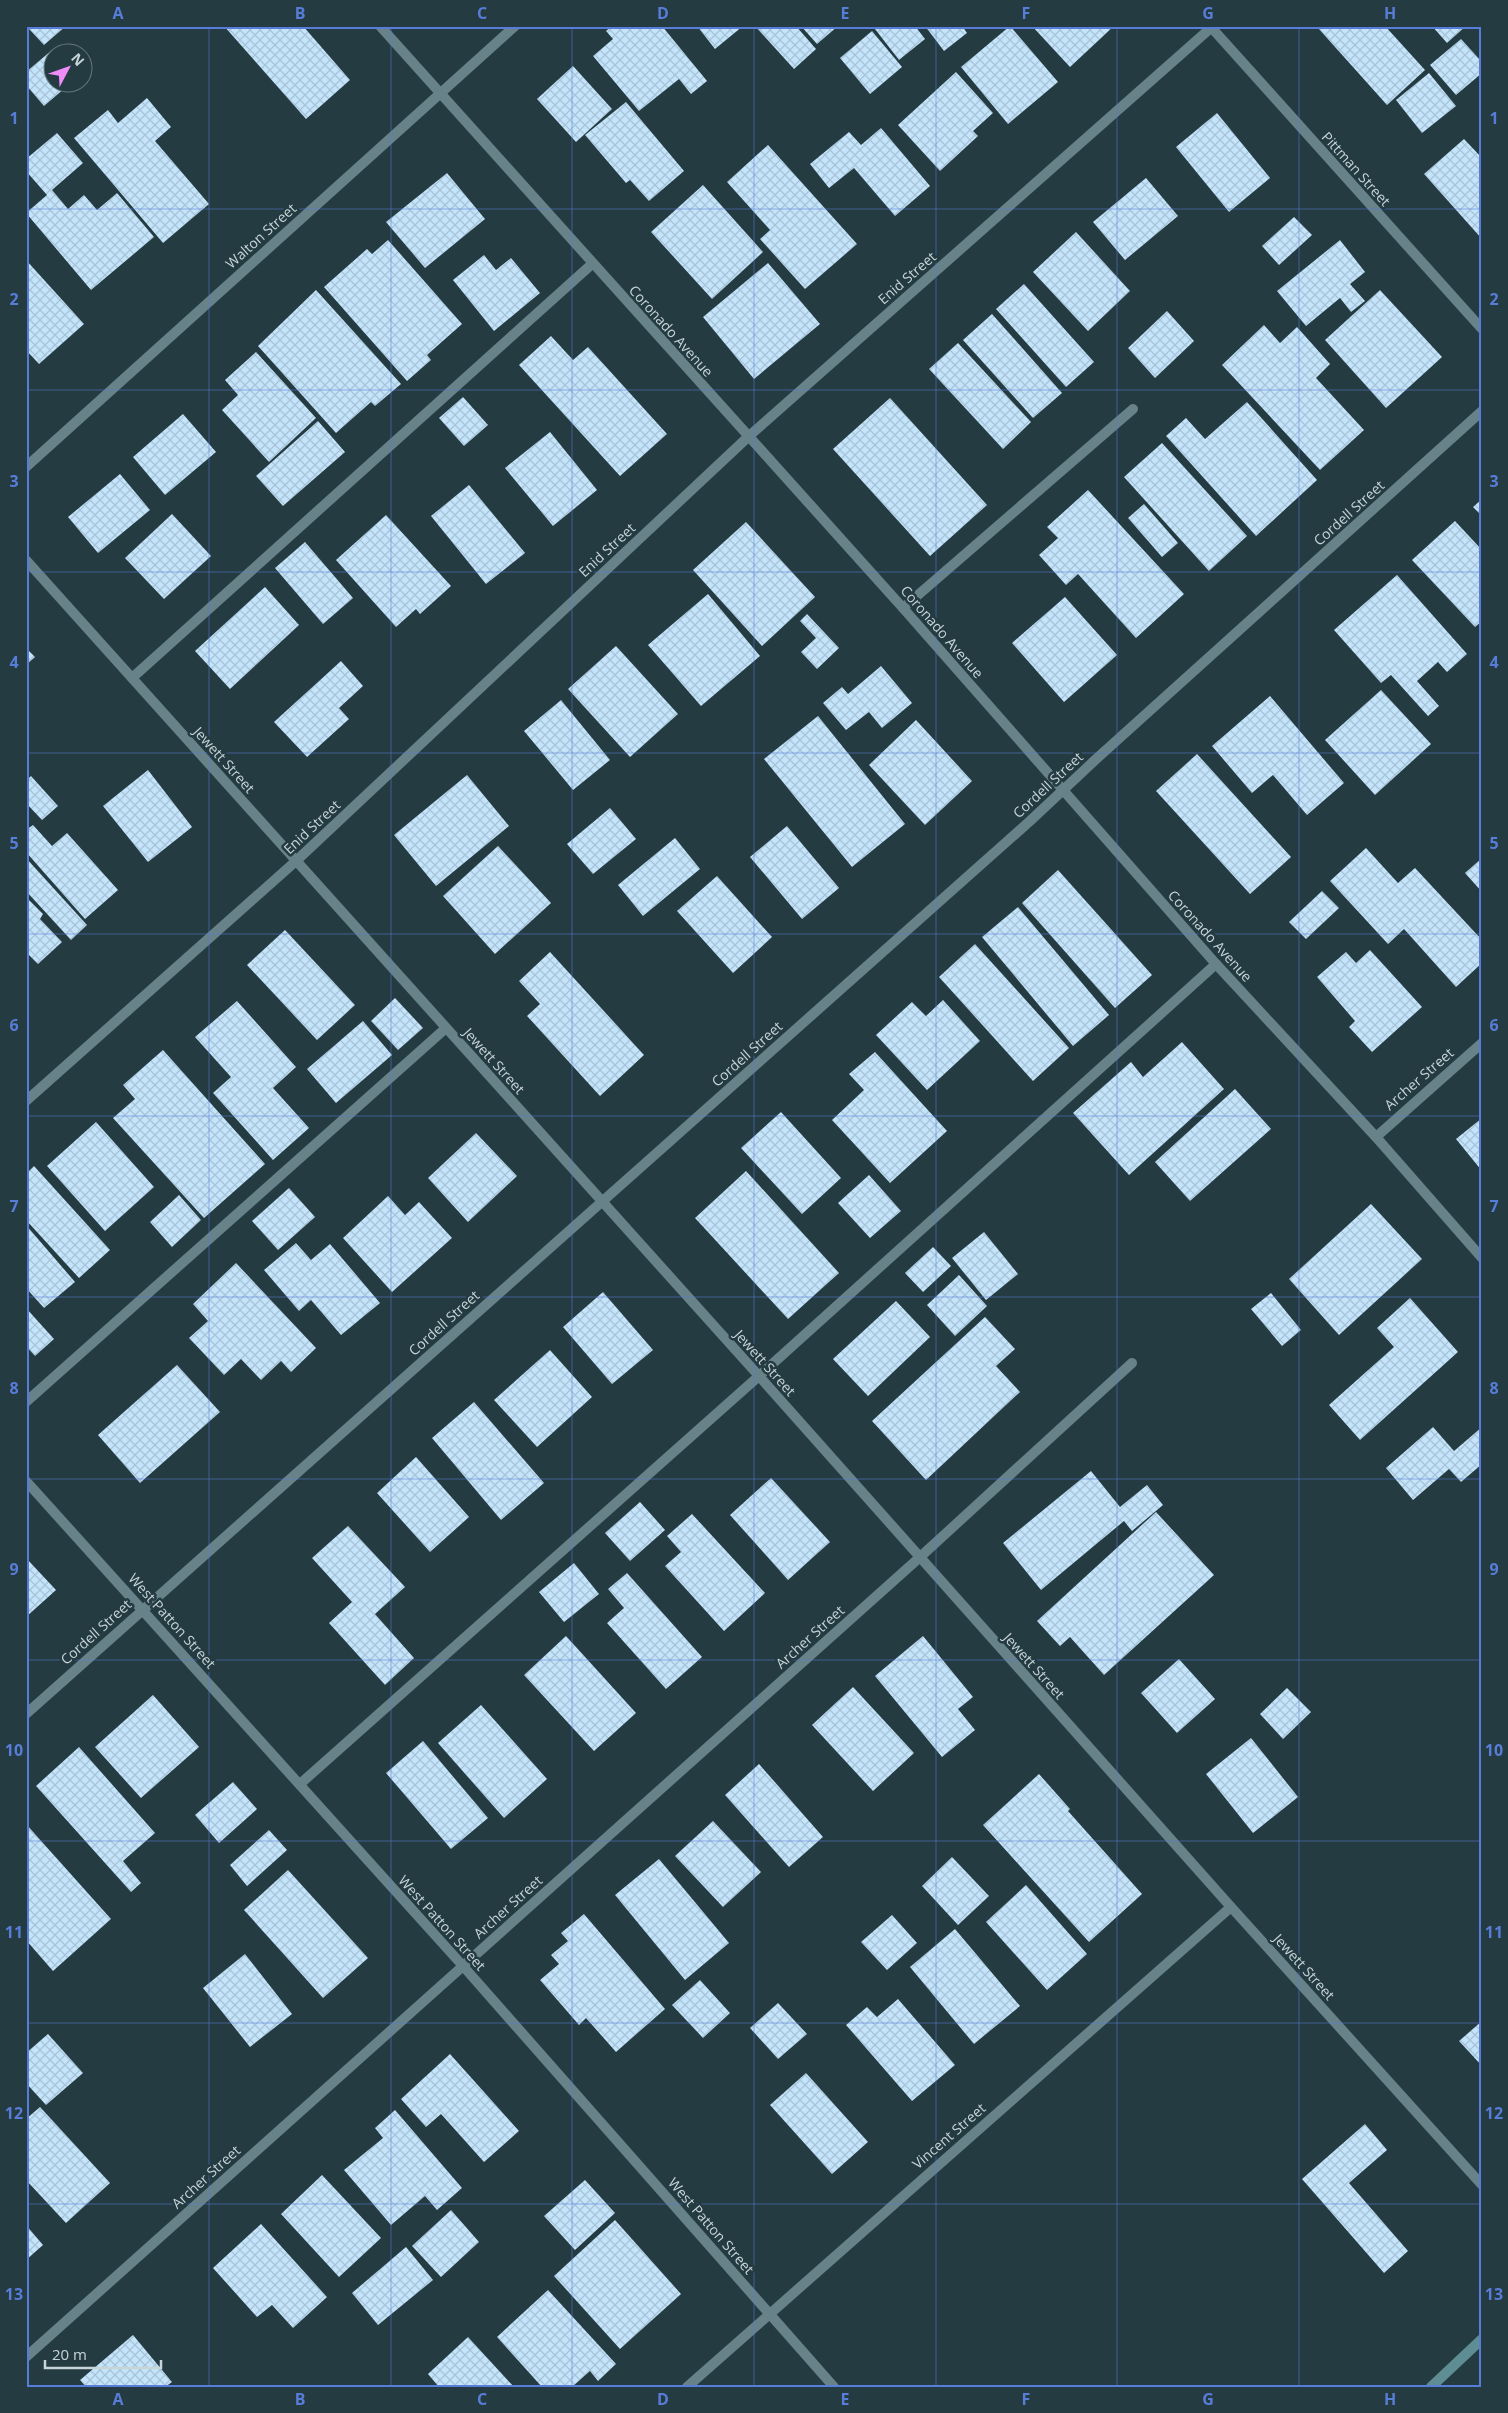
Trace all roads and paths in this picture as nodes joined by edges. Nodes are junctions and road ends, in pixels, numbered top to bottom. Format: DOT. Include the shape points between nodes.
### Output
graph roads {
  1 [pos="380,26"];
  2 [pos="515,26"];
  3 [pos="1212,27"];
  4 [pos="440,94"];
  5 [pos="592,264"];
  6 [pos="1482,330"];
  7 [pos="1133,409"];
  8 [pos="1482,411"];
  9 [pos="748,437"];
  10 [pos="26,467"];
  11 [pos="26,560"];
  12 [pos="903,608"];
  13 [pos="132,678"];
  14 [pos="1063,791"];
  15 [pos="296,861"];
  16 [pos="1216,964"];
  17 [pos="446,1028"];
  18 [pos="1482,1043"];
  19 [pos="26,1101"];
  20 [pos="1376,1137"];
  21 [pos="601,1202"];
  22 [pos="1482,1258"];
  23 [pos="1132,1363"];
  24 [pos="759,1376"];
  25 [pos="26,1402"];
  26 [pos="26,1481"];
  27 [pos="919,1558"];
  28 [pos="142,1609"];
  29 [pos="26,1714"];
  30 [pos="300,1784"];
  31 [pos="1231,1907"];
  32 [pos="463,1966"];
  33 [pos="1482,2185"];
  34 [pos="770,2313"];
  35 [pos="1482,2339"];
  36 [pos="26,2357"];
  37 [pos="687,2387"];
  38 [pos="834,2387"];
  39 [pos="1431,2387"];
  1 -- 4 [label="street, Coronado Avenue"];
  2 -- 4 [label="street, Walton Street"];
  3 -- 6 [label="street, Pittman Street"];
  3 -- 9 [label="street, Enid Street"];
  4 -- 5 [label="street, Coronado Avenue"];
  4 -- 10 [label="street, Walton Street"];
  5 -- 9 [label="street, Coronado Avenue"];
  5 -- 13 [label="street"];
  7 -- 12 [label="street"];
  8 -- 14 [label="street, Cordell Street"];
  9 -- 12 [label="street, Coronado Avenue"];
  9 -- 15 [label="street, Enid Street"];
  11 -- 13 [label="street, Jewett Street"];
  12 -- 14 [label="street, Coronado Avenue"];
  13 -- 15 [label="street, Jewett Street"];
  14 -- 16 [label="street, Coronado Avenue"];
  14 -- 21 [label="street, Cordell Street"];
  15 -- 17 [label="street, Jewett Street"];
  15 -- 19 [label="street, Enid Street"];
  16 -- 20 [label="street, Coronado Avenue"];
  16 -- 24 [label="street"];
  17 -- 21 [label="street, Jewett Street"];
  17 -- 25 [label="street"];
  18 -- 20 [label="street, Archer Street"];
  20 -- 22 [label="street, Coronado Avenue"];
  21 -- 24 [label="street, Jewett Street"];
  21 -- 28 [label="street, Cordell Street"];
  23 -- 27 [label="street, Archer Street"];
  24 -- 27 [label="street, Jewett Street"];
  24 -- 30 [label="street"];
  26 -- 28 [label="street, West Patton Street"];
  27 -- 31 [label="street, Jewett Street"];
  27 -- 32 [label="street, Archer Street"];
  28 -- 29 [label="street, Cordell Street"];
  28 -- 30 [label="street, West Patton Street"];
  30 -- 32 [label="street, West Patton Street"];
  31 -- 33 [label="street, Jewett Street"];
  31 -- 34 [label="street, Vincent Street"];
  32 -- 34 [label="street, West Patton Street"];
  32 -- 36 [label="street, Archer Street"];
  34 -- 37 [label="street, Vincent Street"];
  34 -- 38 [label="street, West Patton Street"];
  35 -- 39 [label="main road"];
}
